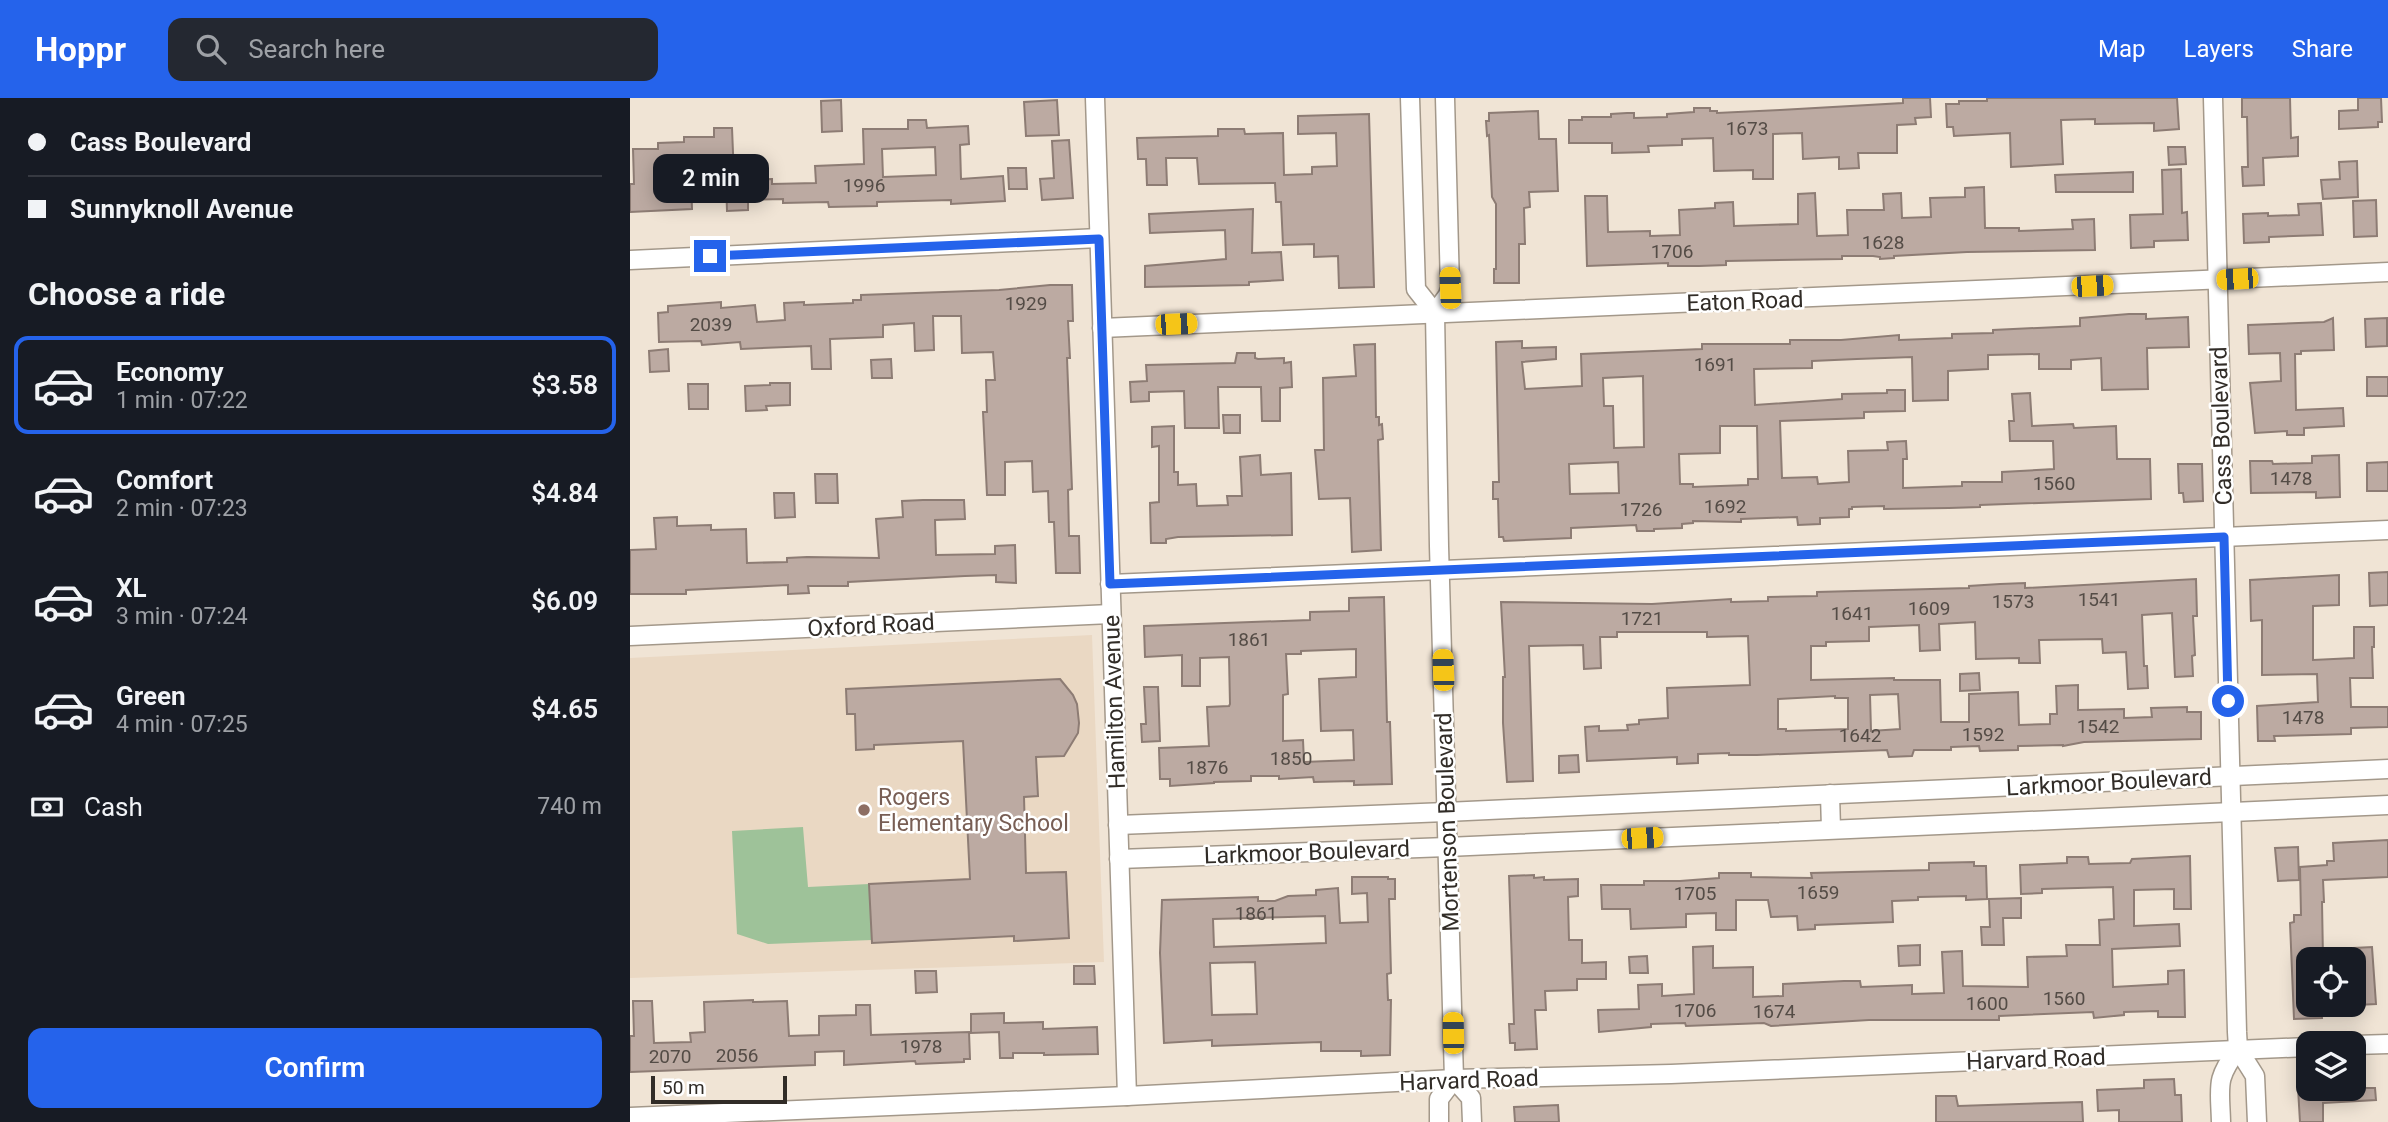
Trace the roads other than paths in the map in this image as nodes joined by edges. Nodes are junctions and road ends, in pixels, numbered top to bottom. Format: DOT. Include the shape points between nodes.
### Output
graph roads {
  1 [pos="1095,98"];
  2 [pos="1410,98"];
  3 [pos="1445,98"];
  4 [pos="2213,98"];
  5 [pos="1099,239"];
  6 [pos="630,260"];
  7 [pos="2388,272"];
  8 [pos="2217,280"];
  9 [pos="1435,313"];
  10 [pos="1102,328"];
  11 [pos="2388,530"];
  12 [pos="2224,537"];
  13 [pos="1440,571"];
  14 [pos="1110,584"];
  15 [pos="1111,614"];
  16 [pos="630,636"];
  17 [pos="2388,769"];
  18 [pos="2230,776"];
  19 [pos="1830,794"];
  20 [pos="2388,805"];
  21 [pos="1446,812"];
  22 [pos="2231,812"];
  23 [pos="1118,824"];
  24 [pos="1831,829"];
  25 [pos="1447,847"];
  26 [pos="1119,859"];
  27 [pos="2388,1044"];
  28 [pos="2366,1045"];
  29 [pos="2296,1047"];
  30 [pos="2238,1049"];
  31 [pos="1454,1079"];
  32 [pos="1127,1096"];
  33 [pos="630,1117"];
  34 [pos="1439,1122"];
  35 [pos="1472,1122"];
  36 [pos="2221,1122"];
  37 [pos="2257,1122"];
  1 -- 5 [label="street, Hamilton Avenue"];
  2 -- 9 [label="street" via="1416,289"];
  3 -- 9 [label="street, Mortenson Boulevard" via="1450,288"];
  4 -- 8 [label="street, Cass Boulevard"];
  5 -- 6 [label="street"];
  5 -- 10 [label="street, Hamilton Avenue"];
  7 -- 8 [label="street, Eaton Road"];
  8 -- 9 [label="street, Eaton Road"];
  8 -- 12 [label="street, Cass Boulevard"];
  9 -- 10 [label="street, Eaton Road"];
  9 -- 13 [label="street, Mortenson Boulevard"];
  10 -- 14 [label="street, Hamilton Avenue"];
  11 -- 12 [label="street"];
  12 -- 13 [label="street"];
  12 -- 18 [label="street, Cass Boulevard"];
  13 -- 14 [label="street"];
  13 -- 21 [label="street, Mortenson Boulevard"];
  14 -- 15 [label="street, Hamilton Avenue"];
  15 -- 16 [label="street, Oxford Road"];
  15 -- 23 [label="street, Hamilton Avenue"];
  17 -- 18 [label="street, Larkmoor Boulevard"];
  18 -- 19 [label="street, Larkmoor Boulevard"];
  18 -- 22 [label="street, Cass Boulevard"];
  19 -- 21 [label="street, Larkmoor Boulevard"];
  19 -- 24 [label="street"];
  20 -- 22 [label="street, Larkmoor Boulevard"];
  21 -- 23 [label="street, Larkmoor Boulevard"];
  21 -- 25 [label="street, Mortenson Boulevard"];
  22 -- 24 [label="street, Larkmoor Boulevard"];
  22 -- 30 [label="street, Cass Boulevard"];
  23 -- 26 [label="street, Hamilton Avenue"];
  24 -- 25 [label="street, Larkmoor Boulevard"];
  25 -- 26 [label="street, Larkmoor Boulevard"];
  25 -- 31 [label="street, Mortenson Boulevard"];
  26 -- 32 [label="street, Hamilton Avenue"];
  27 -- 28 [label="street"];
  29 -- 30 [label="street, Harvard Road"];
  30 -- 31 [label="street, Harvard Road"];
  30 -- 36 [label="street" via="2220,1079"];
  30 -- 37 [label="street, Cass Boulevard" via="2255,1076"];
  31 -- 32 [label="street, Harvard Road"];
  31 -- 34 [label="street, Mortenson Boulevard" via="1439,1099"];
  31 -- 35 [label="street, Mortenson Boulevard" via="1471,1098"];
  32 -- 33 [label="street, Harvard Road"];
}
